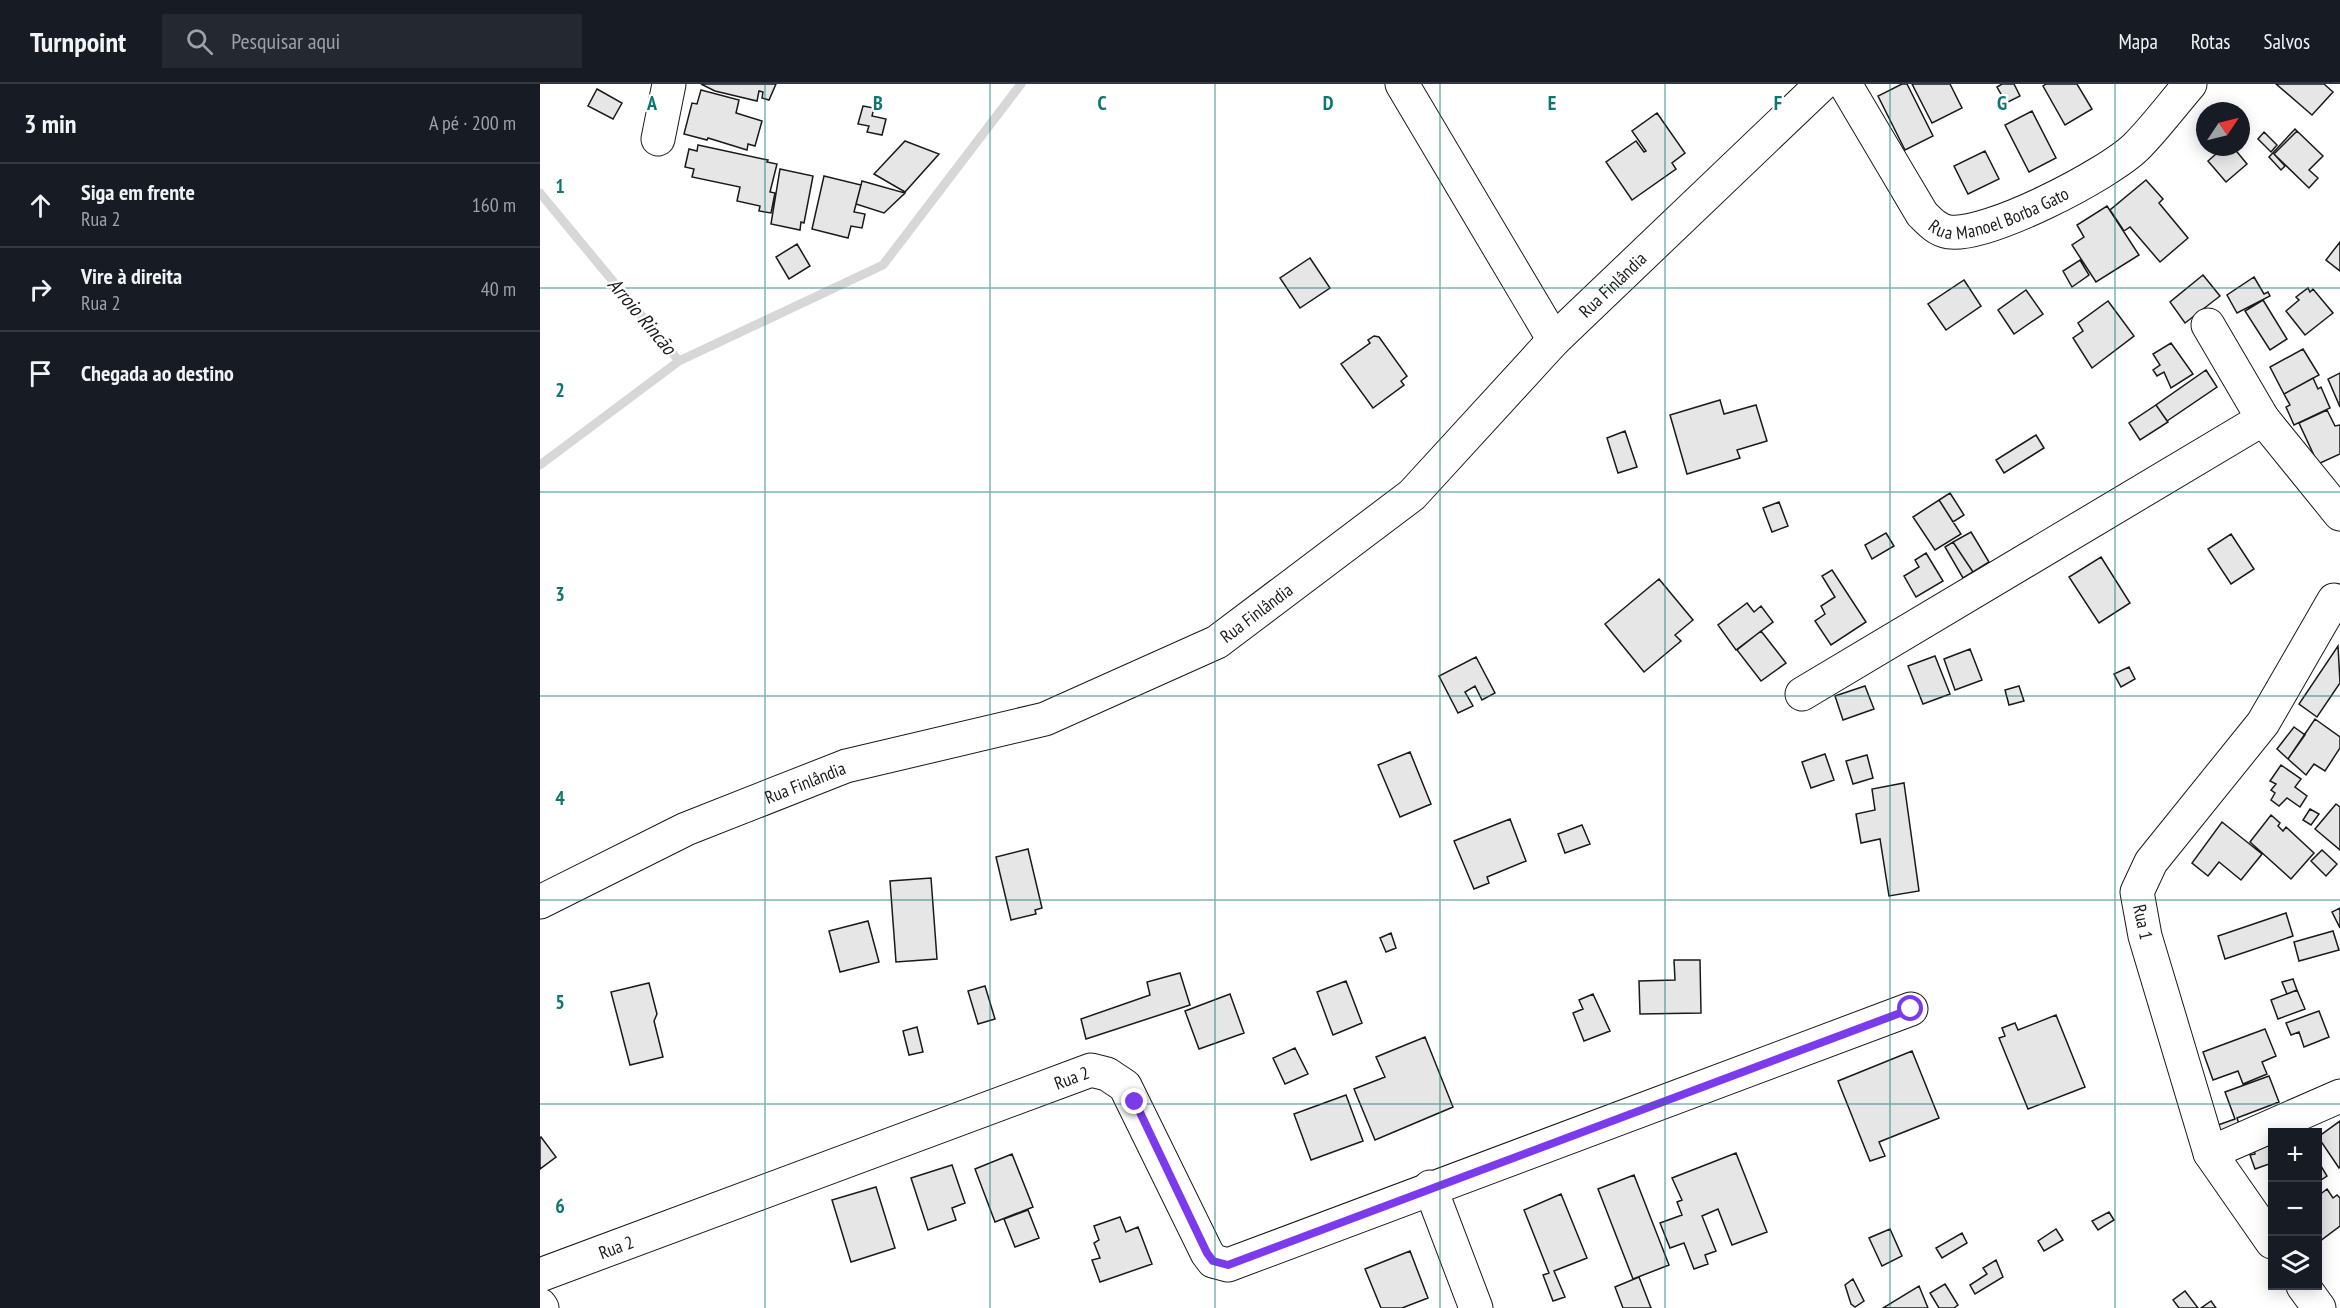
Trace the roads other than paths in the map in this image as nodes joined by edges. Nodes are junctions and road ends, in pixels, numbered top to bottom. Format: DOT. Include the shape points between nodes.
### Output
graph roads {
  1 [pos="669,84"];
  2 [pos="1402,84"];
  3 [pos="1822,84"];
  4 [pos="1845,84"];
  5 [pos="2190,84"];
  6 [pos="658,139"];
  7 [pos="2208,325"];
  8 [pos="1554,340"];
  9 [pos="2263,418"];
  10 [pos="2340,513"];
  11 [pos="2338,597"];
  12 [pos="1802,694"];
  13 [pos="540,902"];
  14 [pos="1911,1009"];
  15 [pos="2340,1096"];
  16 [pos="2210,1153"];
  17 [pos="1430,1187"];
  18 [pos="2268,1236"];
  19 [pos="540,1275"];
  20 [pos="2306,1290"];
  21 [pos="1476,1308"];
  22 [pos="2319,1308"];
  1 -- 6 [label="street"];
  2 -- 8 [label="street"];
  3 -- 8 [label="street, Rua Finlândia"];
  4 -- 5 [label="street, Rua Manoel Borba Gato" via="1922,214 1934,226 1949,232 2008,220 2098,173 2134,148"];
  7 -- 9 [label="street"];
  8 -- 13 [label="street, Rua Finlândia" via="1412,495 1217,642 1045,719 835,770 686,829"];
  9 -- 10 [label="street"];
  9 -- 12 [label="street"];
  11 -- 16 [label="street, Rua 1" via="2263,723 2151,862 2137,892 2145,936"];
  14 -- 17 [label="street, Rua 2"];
  15 -- 16 [label="street"];
  16 -- 18 [label="street, Rua 1"];
  17 -- 19 [label="street, Rua 2" via="1228,1265 1213,1261 1125,1086 1107,1074 1091,1070"];
  17 -- 21 [label="street"];
  20 -- 22 [label="street"];
}
